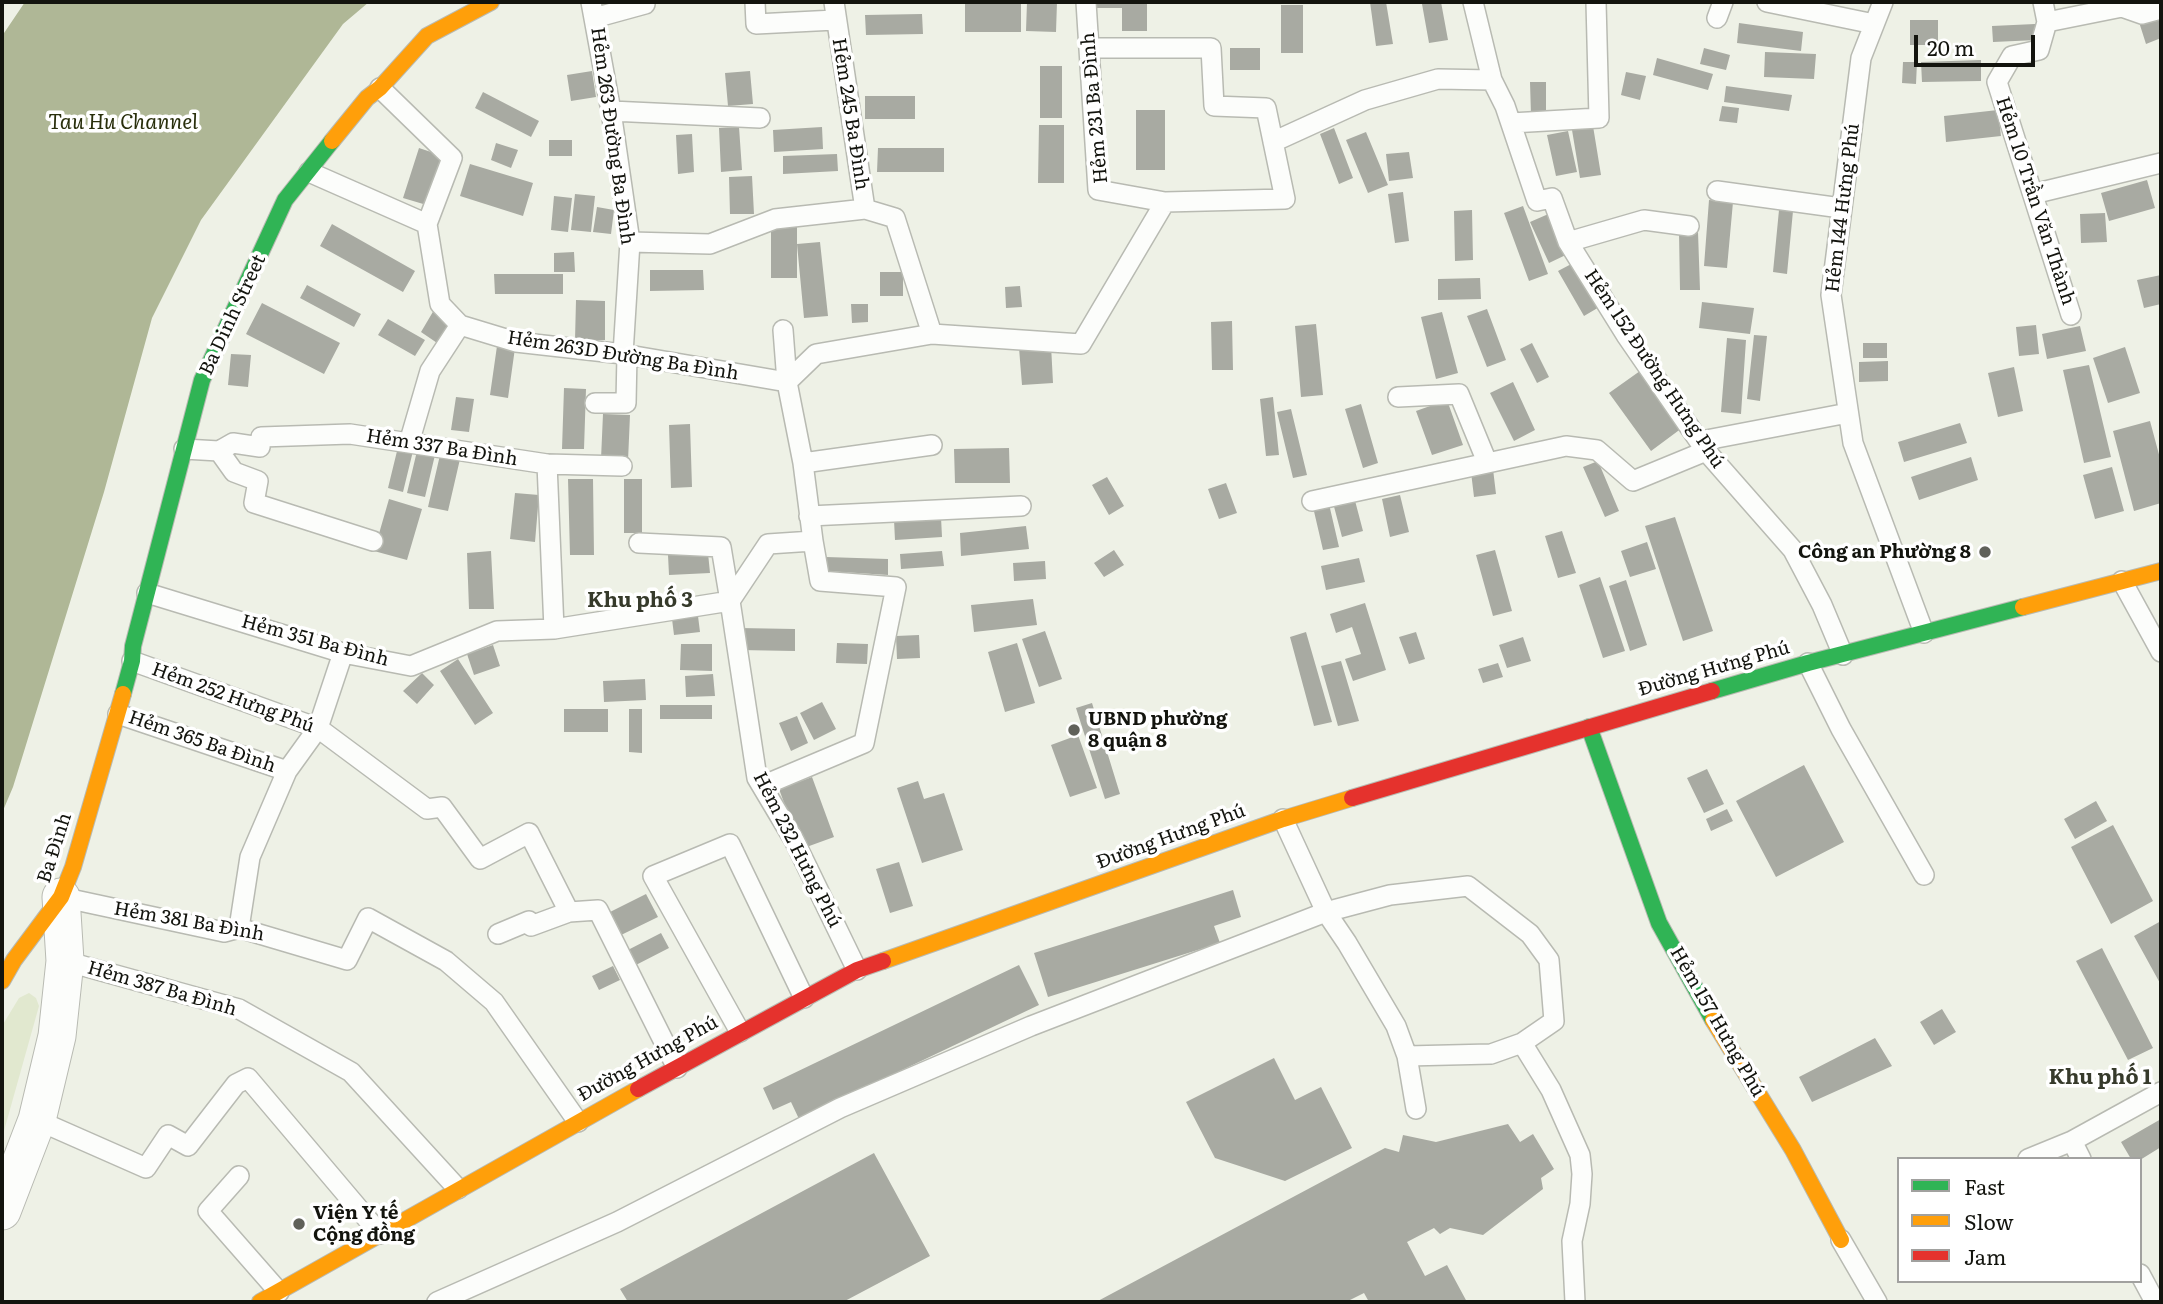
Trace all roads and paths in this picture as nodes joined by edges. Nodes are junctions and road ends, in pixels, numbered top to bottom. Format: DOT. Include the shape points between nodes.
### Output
graph roads {
  1 [pos="491,2"];
  2 [pos="665,2"];
  3 [pos="755,2"];
  4 [pos="1086,2"];
  5 [pos="1473,2"];
  6 [pos="1595,2"];
  7 [pos="1767,2"];
  8 [pos="1883,2"];
  9 [pos="2043,2"];
  10 [pos="645,3"];
  11 [pos="2161,9"];
  12 [pos="593,10"];
  13 [pos="835,11"];
  14 [pos="2047,22"];
  15 [pos="1874,24"];
  16 [pos="1089,48"];
  17 [pos="1492,80"];
  18 [pos="380,88"];
  19 [pos="611,111"];
  20 [pos="760,118"];
  21 [pos="1511,123"];
  22 [pos="1273,142"];
  23 [pos="2161,163"];
  24 [pos="309,172"];
  25 [pos="1717,191"];
  26 [pos="2033,194"];
  27 [pos="1165,202"];
  28 [pos="1841,208"];
  29 [pos="864,209"];
  30 [pos="426,224"];
  31 [pos="1689,226"];
  32 [pos="630,242"];
  33 [pos="1568,242"];
  34 [pos="2071,315"];
  35 [pos="460,325"];
  36 [pos="783,330"];
  37 [pos="932,334"];
  38 [pos="625,354"];
  39 [pos="787,382"];
  40 [pos="1398,397"];
  41 [pos="595,403"];
  42 [pos="1848,413"];
  43 [pos="409,443"];
  44 [pos="932,445"];
  45 [pos="1704,446"];
  46 [pos="184,449"];
  47 [pos="219,451"];
  48 [pos="1487,462"];
  49 [pos="803,463"];
  50 [pos="547,464"];
  51 [pos="622,466"];
  52 [pos="1312,500"];
  53 [pos="1021,506"];
  54 [pos="809,516"];
  55 [pos="373,541"];
  56 [pos="813,541"];
  57 [pos="639,543"];
  58 [pos="2161,571"];
  59 [pos="2122,581"];
  60 [pos="147,593"];
  61 [pos="730,601"];
  62 [pos="554,629"];
  63 [pos="1924,633"];
  64 [pos="2161,652"];
  65 [pos="343,653"];
  66 [pos="1843,655"];
  67 [pos="132,661"];
  68 [pos="1808,663"];
  69 [pos="118,714"];
  70 [pos="1589,727"];
  71 [pos="318,728"];
  72 [pos="287,771"];
  73 [pos="762,786"];
  74 [pos="1283,820"];
  75 [pos="1924,875"];
  76 [pos="61,897"];
  77 [pos="569,912"];
  78 [pos="1326,912"];
  79 [pos="239,928"];
  80 [pos="498,933"];
  81 [pos="65,961"];
  82 [pos="857,970"];
  83 [pos="2,981"];
  84 [pos="804,998"];
  85 [pos="740,1032"];
  86 [pos="1521,1043"];
  87 [pos="1407,1056"];
  88 [pos="677,1068"];
  89 [pos="2161,1092"];
  90 [pos="1416,1109"];
  91 [pos="37,1120"];
  92 [pos="578,1122"];
  93 [pos="2076,1150"];
  94 [pos="2039,1157"];
  95 [pos="239,1176"];
  96 [pos="458,1189"];
  97 [pos="2,1211"];
  98 [pos="380,1234"];
  99 [pos="1841,1240"];
  100 [pos="2142,1279"];
  101 [pos="279,1292"];
  102 [pos="260,1302"];
  103 [pos="438,1302"];
  104 [pos="1574,1302"];
  105 [pos="1877,1302"];
  106 [pos="2155,1302"];
  1 -- 18 [label="main road, Ba Dinh Street" via="426,36"];
  2 -- 10 [label="lane"];
  3 -- 13 [label="lane" via="756,24"];
  4 -- 16 [label="lane, Hẻm 231 Ba Đình"];
  5 -- 17 [label="lane, Hẻm 152 Đường Hưng Phú"];
  6 -- 21 [label="lane" via="1599,118"];
  7 -- 15 [label="lane"];
  8 -- 15 [label="lane, Hẻm 144 Hưng Phú"];
  9 -- 14 [label="lane"];
  10 -- 12 [label="lane"];
  11 -- 14 [label="lane" via="2142,14 2122,7"];
  12 -- 19 [label="lane, Hẻm 263 Đường Ba Đình"];
  13 -- 29 [label="lane, Hẻm 245 Ba Đình"];
  14 -- 26 [label="lane, Hẻm 10 Trần Văn Thành" via="2039,50 2012,56 1997,82"];
  15 -- 28 [label="lane, Hẻm 144 Hưng Phú" via="1861,58"];
  16 -- 22 [label="lane" via="1212,48 1214,106 1266,108"];
  16 -- 27 [label="lane, Hẻm 231 Ba Đình" via="1098,190"];
  17 -- 21 [label="lane, Hẻm 152 Đường Hưng Phú"];
  17 -- 22 [label="lane" via="1438,79 1365,100"];
  18 -- 24 [label="main road, Ba Dinh Street"];
  18 -- 30 [label="lane" via="452,158"];
  19 -- 20 [label="lane"];
  19 -- 32 [label="lane, Hẻm 263 Đường Ba Đình"];
  21 -- 33 [label="lane, Hẻm 152 Đường Hưng Phú" via="1537,201 1552,198"];
  22 -- 27 [label="lane" via="1285,199"];
  23 -- 26 [label="lane"];
  24 -- 30 [label="lane"];
  24 -- 46 [label="main road, Ba Dinh Street" via="285,200 202,380"];
  25 -- 28 [label="lane"];
  26 -- 34 [label="lane, Hẻm 10 Trần Văn Thành"];
  27 -- 37 [label="lane" via="1081,345"];
  28 -- 42 [label="lane, Hẻm 144 Hưng Phú" via="1831,295"];
  29 -- 32 [label="lane" via="775,219 709,244"];
  29 -- 37 [label="lane, Hẻm 245 Ba Đình" via="895,218"];
  30 -- 35 [label="lane" via="440,304"];
  31 -- 33 [label="lane" via="1644,220"];
  32 -- 38 [label="lane, Hẻm 263 Đường Ba Đình"];
  33 -- 45 [label="lane, Hẻm 152 Đường Hưng Phú"];
  35 -- 38 [label="lane, Hẻm 263D Đường Ba Đình" via="516,342"];
  35 -- 43 [label="lane" via="430,370"];
  36 -- 39 [label="lane"];
  37 -- 39 [label="lane" via="816,355"];
  38 -- 39 [label="lane, Hẻm 263D Đường Ba Đình"];
  38 -- 41 [label="lane, Hẻm 263 Đường Ba Đình" via="626,403"];
  39 -- 49 [label="lane"];
  40 -- 48 [label="lane" via="1459,394"];
  42 -- 45 [label="lane"];
  42 -- 63 [label="lane, Hẻm 144 Hưng Phú" via="1853,443"];
  43 -- 47 [label="lane, Hẻm 337 Ba Đình" via="350,434 261,437 260,447 233,443"];
  43 -- 50 [label="lane, Hẻm 337 Ba Đình"];
  44 -- 49 [label="lane"];
  45 -- 48 [label="lane" via="1633,481 1597,450 1566,446"];
  45 -- 66 [label="lane, Hẻm 152 Đường Hưng Phú" via="1793,550"];
  46 -- 47 [label="lane, Hẻm 337 Ba Đình"];
  46 -- 60 [label="main road, Ba Dinh Street"];
  47 -- 55 [label="lane" via="234,472 258,481 254,503"];
  48 -- 52 [label="lane"];
  49 -- 54 [label="lane"];
  50 -- 51 [label="lane, Hẻm 337 Ba Đình"];
  50 -- 62 [label="lane"];
  53 -- 54 [label="lane"];
  54 -- 56 [label="lane"];
  56 -- 61 [label="lane" via="768,544"];
  56 -- 73 [label="lane" via="820,581 895,587 864,743"];
  57 -- 61 [label="lane, Hẻm 232 Hưng Phú" via="721,547"];
  58 -- 59 [label="main road, Đường Hưng Phú"];
  59 -- 63 [label="main road, Đường Hưng Phú"];
  59 -- 64 [label="lane"];
  60 -- 65 [label="lane, Hẻm 351 Ba Đình"];
  60 -- 67 [label="main road, Ba Dinh Street"];
  61 -- 62 [label="lane, Hẻm 351 Ba Đình"];
  61 -- 73 [label="lane, Hẻm 232 Hưng Phú" via="757,778"];
  62 -- 65 [label="lane, Hẻm 351 Ba Đình" via="497,631 411,666"];
  63 -- 66 [label="main road, Đường Hưng Phú"];
  65 -- 71 [label="lane"];
  66 -- 68 [label="main road, Đường Hưng Phú"];
  67 -- 69 [label="main road, Ba Dinh Street"];
  67 -- 71 [label="lane, Hẻm 252 Hưng Phú"];
  68 -- 70 [label="main road, Đường Hưng Phú"];
  68 -- 75 [label="lane"];
  69 -- 72 [label="lane, Hẻm 365 Ba Đình"];
  69 -- 76 [label="main road, Ba Đình"];
  70 -- 74 [label="main road, Đường Hưng Phú"];
  70 -- 99 [label="main road, Hẻm 157 Hưng Phú" via="1659,923"];
  71 -- 72 [label="lane"];
  71 -- 77 [label="lane, Hẻm 252 Hưng Phú" via="427,809 442,807 480,859 529,834"];
  72 -- 79 [label="lane" via="250,857"];
  73 -- 82 [label="lane, Hẻm 232 Hưng Phú" via="794,840"];
  74 -- 78 [label="lane"];
  74 -- 82 [label="main road, Đường Hưng Phú"];
  76 -- 79 [label="lane, Hẻm 381 Ba Đình" via="224,932"];
  76 -- 81 [label="street"];
  76 -- 83 [label="main road, Ba Đình"];
  77 -- 80 [label="lane"];
  77 -- 88 [label="lane" via="598,910"];
  78 -- 86 [label="lane" via="1390,895 1468,886 1530,933 1549,960 1554,1021"];
  78 -- 87 [label="lane" via="1396,1026"];
  78 -- 103 [label="lane" via="1031,1026 840,1108 617,1222"];
  79 -- 92 [label="lane, Hẻm 381 Ba Đình" via="347,960 369,918 446,961 494,1002"];
  81 -- 91 [label="street" via="57,1036"];
  81 -- 96 [label="lane, Hẻm 387 Ba Đình" via="239,1009 351,1072"];
  82 -- 84 [label="main road, Đường Hưng Phú"];
  84 -- 85 [label="main road, Đường Hưng Phú"];
  84 -- 85 [label="lane" via="730,844 653,876"];
  85 -- 88 [label="main road, Đường Hưng Phú"];
  86 -- 87 [label="lane" via="1491,1054"];
  86 -- 104 [label="lane" via="1551,1090 1580,1155 1580,1204 1572,1241"];
  87 -- 90 [label="lane"];
  88 -- 92 [label="main road, Đường Hưng Phú"];
  89 -- 93 [label="lane"];
  91 -- 97 [label="street"];
  91 -- 98 [label="lane" via="146,1168 168,1135 188,1146 236,1084 248,1078"];
  92 -- 96 [label="main road, Đường Hưng Phú"];
  93 -- 94 [label="lane"];
  95 -- 101 [label="lane" via="208,1211"];
  96 -- 98 [label="main road, Đường Hưng Phú"];
  98 -- 101 [label="main road, Đường Hưng Phú"];
  99 -- 105 [label="lane, Hẻm 157 Hưng Phú"];
  100 -- 106 [label="lane"];
  101 -- 102 [label="main road, Đường Hưng Phú"];
}
